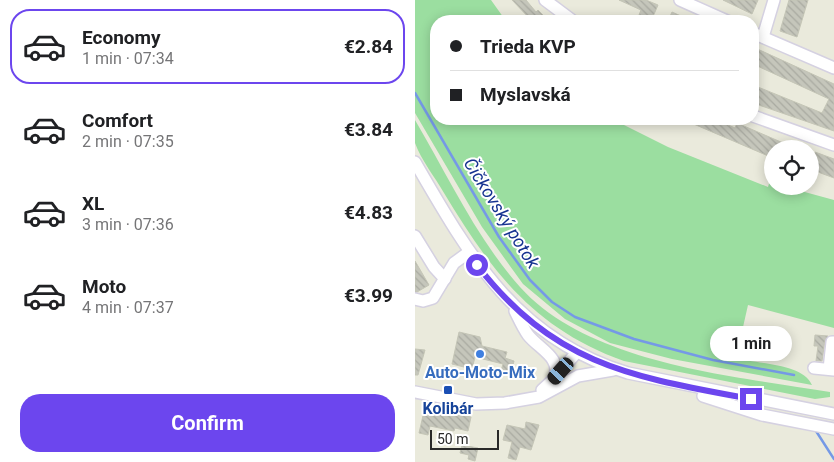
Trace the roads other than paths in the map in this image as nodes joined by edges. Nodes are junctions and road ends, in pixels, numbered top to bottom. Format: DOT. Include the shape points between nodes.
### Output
graph roads {
  1 [pos="545,0"];
  2 [pos="681,0"];
  3 [pos="775,0"];
  4 [pos="565,15"];
  5 [pos="714,15"];
  6 [pos="759,33"];
  7 [pos="759,35"];
  8 [pos="834,68"];
  9 [pos="759,118"];
  10 [pos="834,145"];
  11 [pos="415,162"];
  12 [pos="415,236"];
  13 [pos="469,252"];
  14 [pos="445,279"];
  15 [pos="415,299"];
  16 [pos="509,301"];
  17 [pos="834,342"];
  18 [pos="577,352"];
  19 [pos="814,368"];
  20 [pos="614,369"];
  21 [pos="831,369"];
  22 [pos="639,376"];
  23 [pos="554,379"];
  24 [pos="415,392"];
  25 [pos="520,401"];
  26 [pos="834,414"];
  27 [pos="834,429"];
  1 -- 4 [label="street"];
  2 -- 5 [label="street"];
  3 -- 6 [label="street"];
  7 -- 8 [label="street"];
  9 -- 10 [label="street"];
  11 -- 13 [label="street"];
  12 -- 14 [label="street"];
  13 -- 14 [label="street" via="455,263"];
  13 -- 16 [label="street"];
  14 -- 15 [label="street" via="433,298"];
  16 -- 18 [label="street"];
  16 -- 23 [label="street" via="529,337 553,360"];
  17 -- 21 [label="street" via="831,342"];
  18 -- 20 [label="street"];
  18 -- 23 [label="street"];
  19 -- 21 [label="street"];
  20 -- 22 [label="street"];
  20 -- 25 [label="street" via="575,377 542,396"];
  22 -- 26 [label="street"];
  22 -- 27 [label="street" via="762,415"];
  23 -- 25 [label="street"];
  24 -- 25 [label="street" via="476,404"];
}
